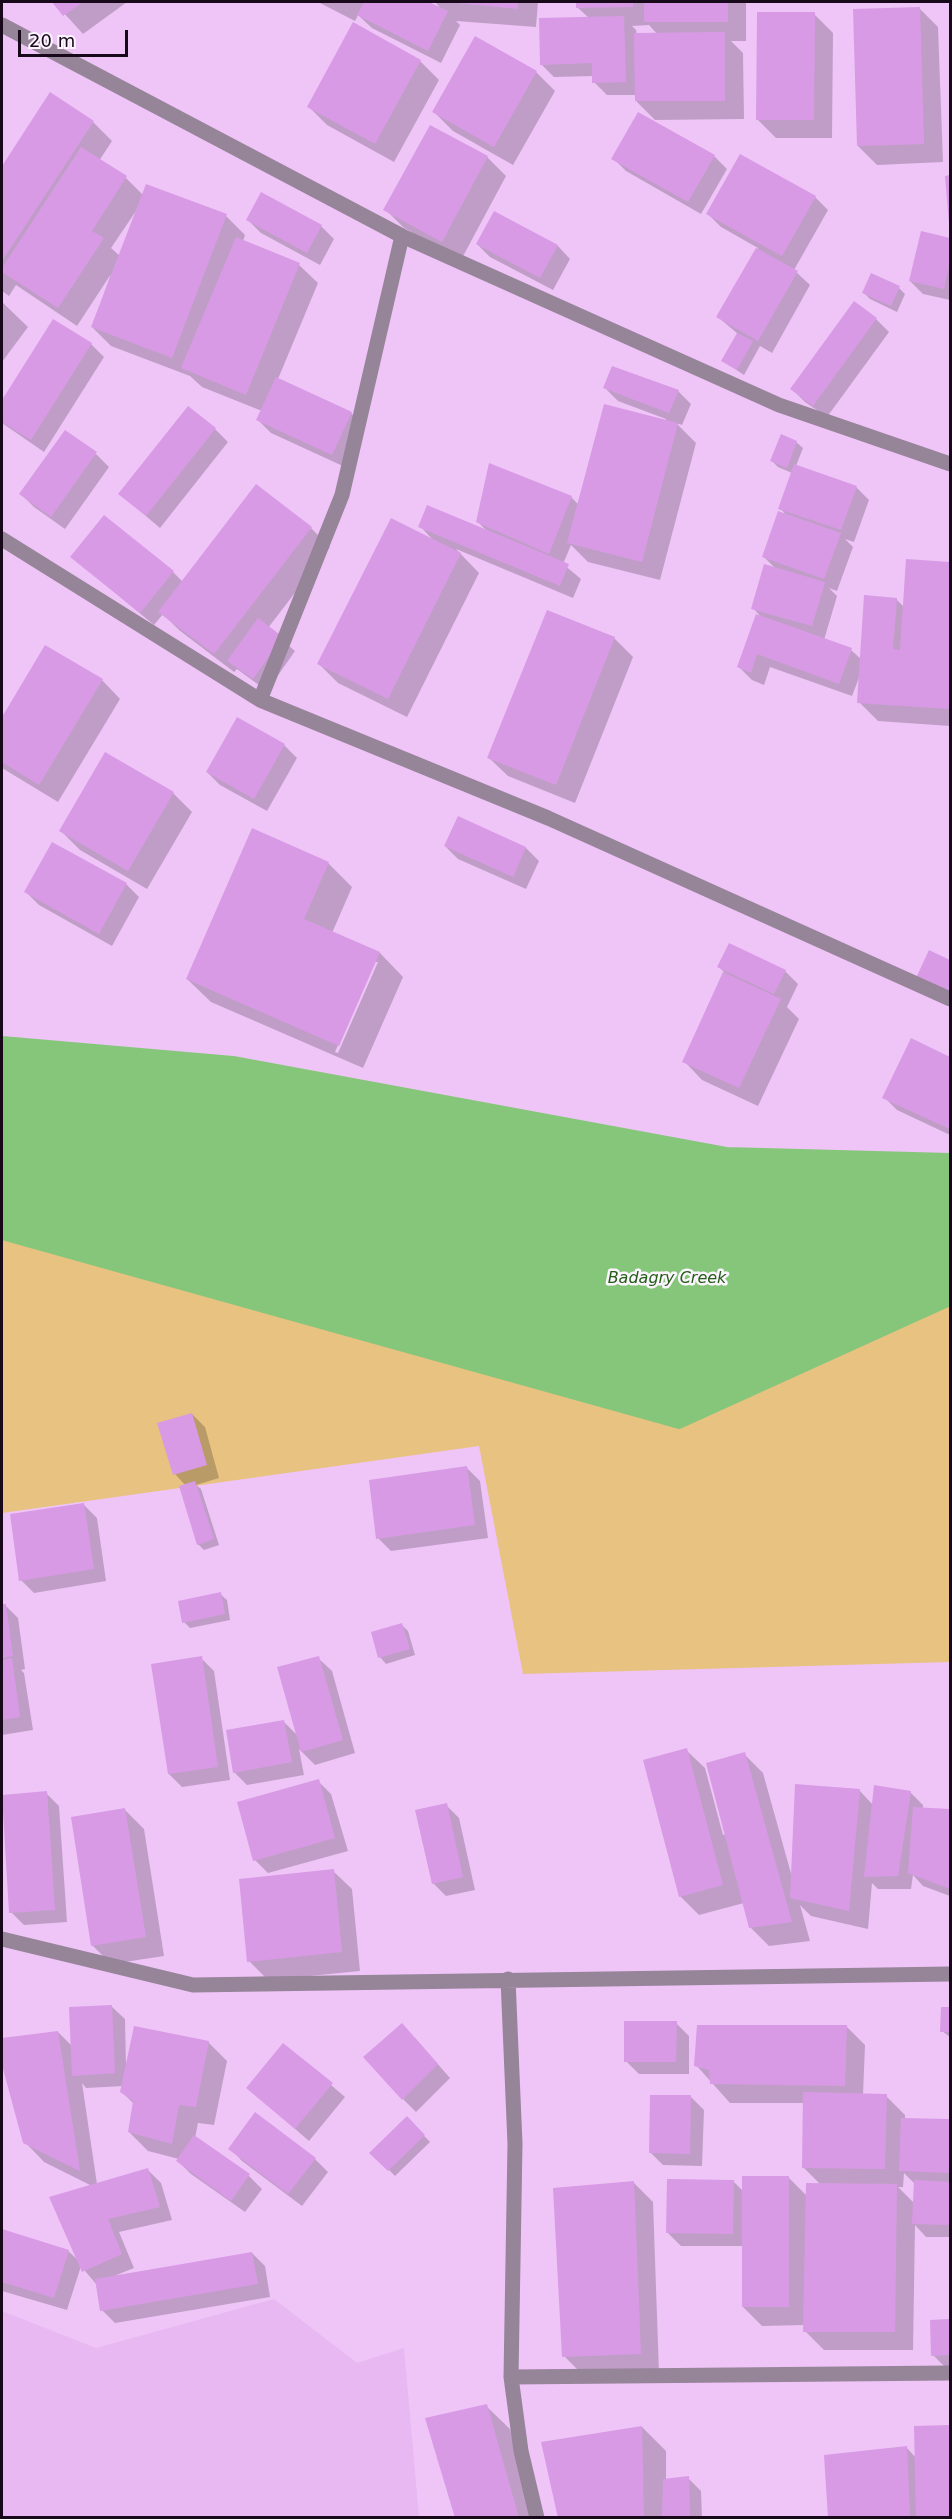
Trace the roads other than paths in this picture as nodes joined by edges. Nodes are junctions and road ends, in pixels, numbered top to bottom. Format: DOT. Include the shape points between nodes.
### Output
graph roads {
  1 [pos="2,25"];
  2 [pos="402,237"];
  3 [pos="951,464"];
  4 [pos="2,539"];
  5 [pos="261,700"];
  6 [pos="951,999"];
  7 [pos="2,1939"];
  8 [pos="951,1974"];
  9 [pos="508,1979"];
  10 [pos="951,2373"];
  11 [pos="511,2376"];
  12 [pos="537,2517"];
  1 -- 2 [label="street"];
  2 -- 3 [label="street" via="779,405"];
  2 -- 5 [label="street" via="342,495"];
  4 -- 5 [label="street"];
  5 -- 6 [label="street" via="548,818"];
  7 -- 9 [label="street" via="193,1985"];
  8 -- 9 [label="street"];
  9 -- 11 [label="street" via="515,2144"];
  10 -- 11 [label="street"];
  11 -- 12 [label="street" via="521,2451"];
}
